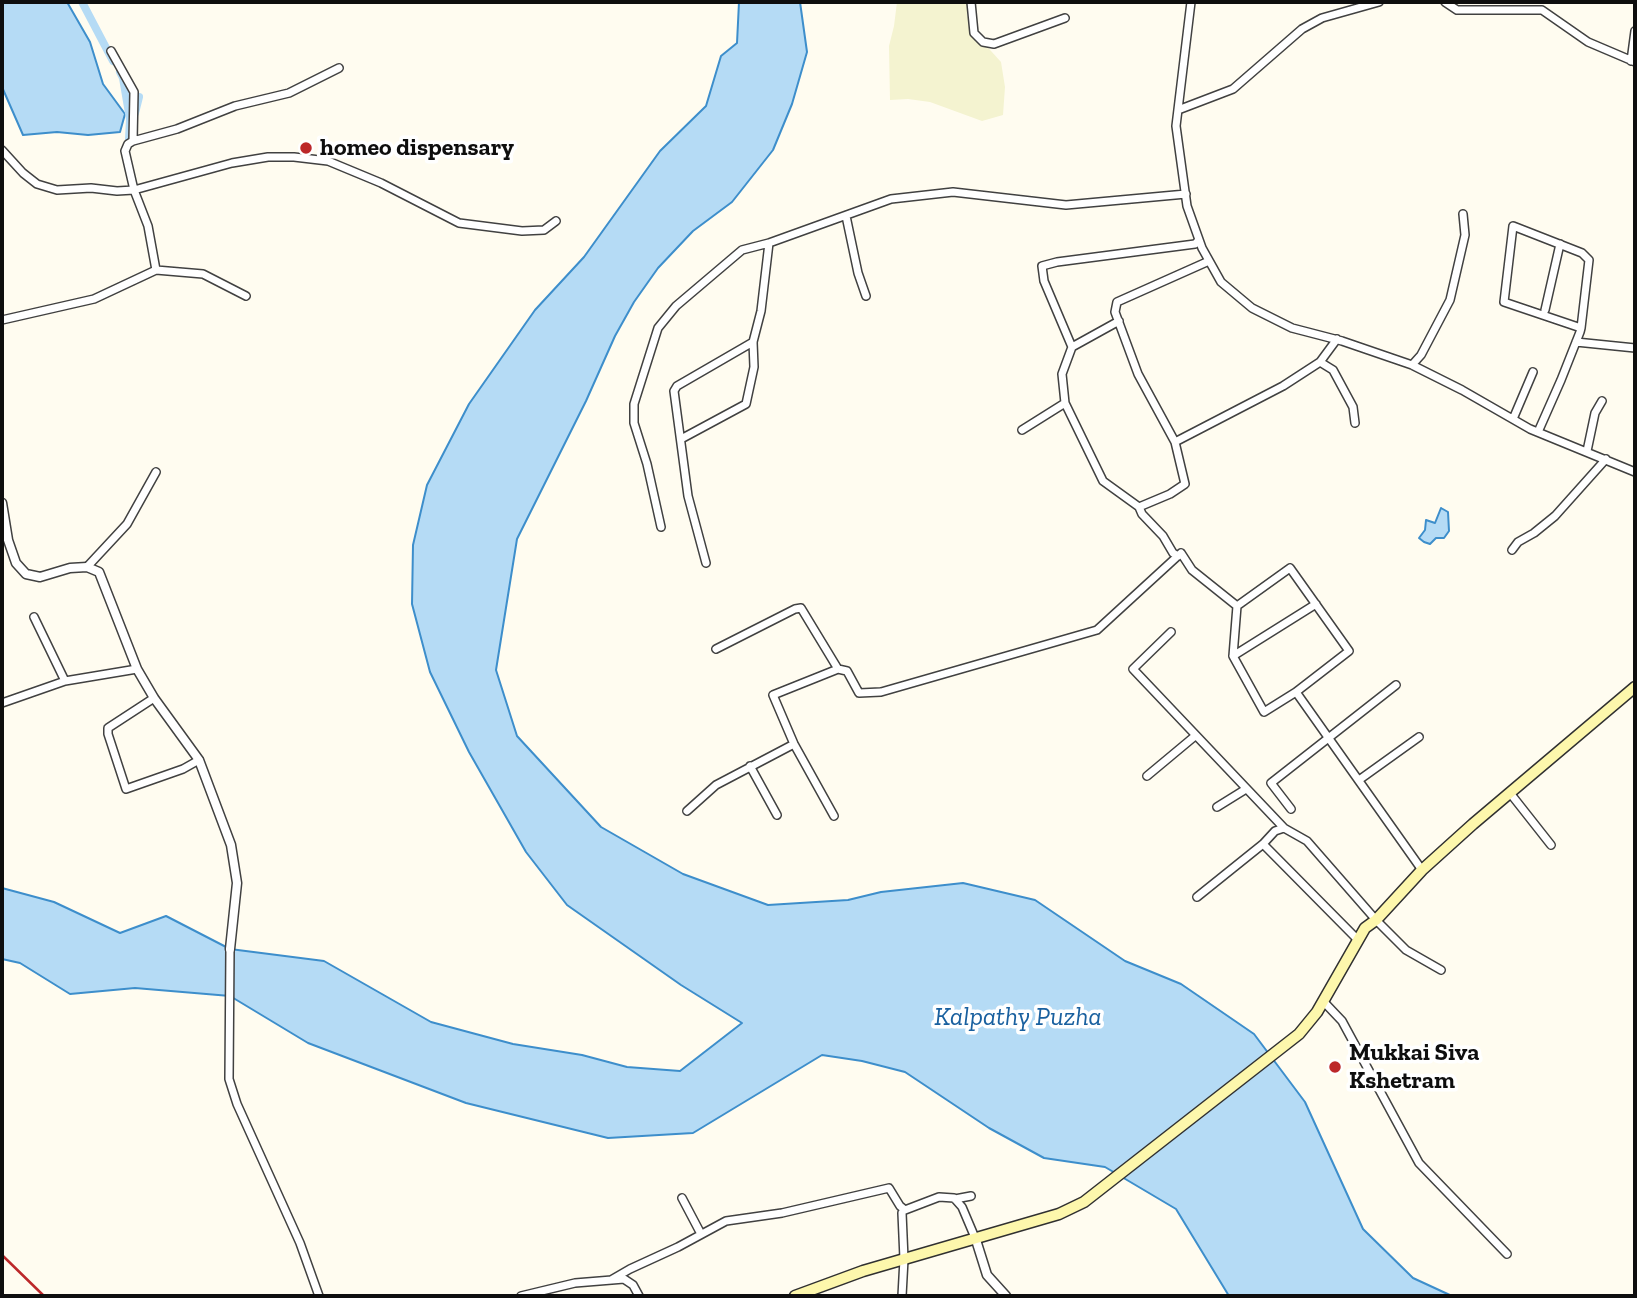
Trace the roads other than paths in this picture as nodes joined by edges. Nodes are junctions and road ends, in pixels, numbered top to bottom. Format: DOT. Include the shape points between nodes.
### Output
graph roads {
  1 [pos="971,2"];
  2 [pos="1191,2"];
  3 [pos="1378,2"];
  4 [pos="1445,2"];
  5 [pos="1541,6"];
  6 [pos="1065,18"];
  7 [pos="1635,31"];
  8 [pos="111,51"];
  9 [pos="1633,61"];
  10 [pos="338,68"];
  11 [pos="1178,110"];
  12 [pos="133,141"];
  13 [pos="2,150"];
  14 [pos="6,160"];
  15 [pos="134,190"];
  16 [pos="1186,194"];
  17 [pos="1463,214"];
  18 [pos="846,216"];
  19 [pos="556,221"];
  20 [pos="1199,240"];
  21 [pos="769,243"];
  22 [pos="1560,244"];
  23 [pos="1209,261"];
  24 [pos="156,270"];
  25 [pos="246,296"];
  26 [pos="866,296"];
  27 [pos="1545,310"];
  28 [pos="2,320"];
  29 [pos="1119,321"];
  30 [pos="1581,328"];
  31 [pos="1337,339"];
  32 [pos="753,342"];
  33 [pos="1576,342"];
  34 [pos="1072,346"];
  35 [pos="1635,348"];
  36 [pos="1320,362"];
  37 [pos="1412,365"];
  38 [pos="1533,372"];
  39 [pos="1602,401"];
  40 [pos="1065,403"];
  41 [pos="1513,419"];
  42 [pos="1355,423"];
  43 [pos="1022,430"];
  44 [pos="1538,432"];
  45 [pos="681,439"];
  46 [pos="1175,442"];
  47 [pos="1587,451"];
  48 [pos="1606,459"];
  49 [pos="156,472"];
  50 [pos="1635,472"];
  51 [pos="2,503"];
  52 [pos="1139,507"];
  53 [pos="661,527"];
  54 [pos="1512,550"];
  55 [pos="1178,556"];
  56 [pos="706,563"];
  57 [pos="87,567"];
  58 [pos="1316,604"];
  59 [pos="1237,606"];
  60 [pos="34,617"];
  61 [pos="1171,632"];
  62 [pos="716,649"];
  63 [pos="1233,656"];
  64 [pos="137,669"];
  65 [pos="838,669"];
  66 [pos="65,681"];
  67 [pos="1396,685"];
  68 [pos="1635,687"];
  69 [pos="1296,692"];
  70 [pos="154,698"];
  71 [pos="2,703"];
  72 [pos="1195,736"];
  73 [pos="1419,737"];
  74 [pos="1329,739"];
  75 [pos="794,744"];
  76 [pos="199,760"];
  77 [pos="750,766"];
  78 [pos="1147,776"];
  79 [pos="1359,780"];
  80 [pos="1246,789"];
  81 [pos="1510,793"];
  82 [pos="1217,807"];
  83 [pos="1291,808"];
  84 [pos="687,811"];
  85 [pos="777,815"];
  86 [pos="834,816"];
  87 [pos="1284,828"];
  88 [pos="1263,844"];
  89 [pos="1551,845"];
  90 [pos="1422,870"];
  91 [pos="1197,897"];
  92 [pos="1376,920"];
  93 [pos="1358,940"];
  94 [pos="230,949"];
  95 [pos="1441,970"];
  96 [pos="1323,1001"];
  97 [pos="971,1196"];
  98 [pos="682,1198"];
  99 [pos="954,1198"];
  100 [pos="902,1213"];
  101 [pos="701,1234"];
  102 [pos="976,1240"];
  103 [pos="1507,1254"];
  104 [pos="904,1259"];
  105 [pos="611,1280"];
  106 [pos="319,1296"];
  107 [pos="521,1296"];
  108 [pos="639,1296"];
  109 [pos="795,1296"];
  110 [pos="902,1296"];
  111 [pos="1006,1296"];
  1 -- 6 [label="street" via="974,33 983,42 994,44"];
  2 -- 11 [label="street"];
  3 -- 11 [label="street" via="1322,18 1233,89"];
  4 -- 5 [label="street" via="1457,9"];
  5 -- 9 [label="street" via="1588,42"];
  7 -- 9 [label="street"];
  8 -- 12 [label="street" via="134,92"];
  10 -- 12 [label="street" via="289,93"];
  11 -- 16 [label="street" via="1175,126"];
  12 -- 15 [label="street" via="125,150"];
  13 -- 14 [label="street"];
  14 -- 15 [label="street" via="37,184 57,190"];
  15 -- 19 [label="street" via="232,163 295,157 328,161 459,223 522,231 544,230"];
  15 -- 24 [label="street" via="148,226"];
  16 -- 18 [label="street" via="1066,205 953,192 891,199"];
  16 -- 20 [label="street"];
  17 -- 37 [label="street" via="1465,235 1450,300"];
  18 -- 21 [label="street"];
  18 -- 26 [label="street"];
  20 -- 23 [label="street"];
  20 -- 34 [label="street" via="1042,266"];
  21 -- 32 [label="street"];
  21 -- 53 [label="street" via="742,250 676,306 658,328 634,404 634,423"];
  22 -- 27 [label="street"];
  22 -- 30 [label="street" via="1589,260"];
  22 -- 30 [label="street" via="1513,226 1504,302"];
  23 -- 29 [label="street" via="1117,302"];
  23 -- 31 [label="street" via="1221,282 1252,308 1292,328"];
  24 -- 25 [label="street" via="203,274"];
  24 -- 28 [label="street" via="94,299"];
  29 -- 34 [label="street"];
  29 -- 46 [label="street" via="1138,374"];
  30 -- 33 [label="street"];
  31 -- 36 [label="street"];
  31 -- 37 [label="street"];
  32 -- 45 [label="street" via="754,367 746,404"];
  32 -- 45 [label="street" via="677,386"];
  33 -- 35 [label="street"];
  33 -- 44 [label="street"];
  34 -- 40 [label="street" via="1062,374"];
  36 -- 42 [label="street" via="1333,370 1353,407"];
  36 -- 46 [label="street"];
  37 -- 41 [label="street"];
  38 -- 41 [label="street"];
  39 -- 47 [label="street"];
  40 -- 43 [label="street"];
  40 -- 52 [label="street" via="1103,481"];
  41 -- 44 [label="street"];
  44 -- 47 [label="street"];
  45 -- 56 [label="street" via="688,496"];
  46 -- 52 [label="street" via="1185,484"];
  47 -- 48 [label="street"];
  48 -- 50 [label="street"];
  48 -- 54 [label="street" via="1555,516"];
  49 -- 57 [label="street" via="127,524"];
  51 -- 57 [label="street" via="16,564 26,574 40,577"];
  52 -- 55 [label="street"];
  55 -- 59 [label="street" via="1181,553 1192,570"];
  55 -- 65 [label="street" via="1097,629 881,692 859,693 847,671"];
  57 -- 64 [label="street" via="99,572"];
  58 -- 59 [label="street" via="1290,568"];
  58 -- 63 [label="street"];
  58 -- 69 [label="street" via="1349,651"];
  59 -- 63 [label="street"];
  60 -- 66 [label="street"];
  61 -- 72 [label="street" via="1133,668"];
  62 -- 65 [label="street" via="801,608"];
  63 -- 69 [label="street" via="1264,712"];
  64 -- 66 [label="street"];
  64 -- 70 [label="street"];
  65 -- 75 [label="street" via="773,695"];
  66 -- 71 [label="street"];
  67 -- 74 [label="street"];
  68 -- 81 [label="main road"];
  69 -- 74 [label="street"];
  70 -- 76 [label="street"];
  70 -- 76 [label="street" via="108,728 126,789"];
  72 -- 78 [label="street"];
  72 -- 80 [label="street"];
  73 -- 79 [label="street"];
  74 -- 79 [label="street"];
  74 -- 83 [label="street" via="1271,783"];
  75 -- 77 [label="street"];
  75 -- 86 [label="street"];
  76 -- 94 [label="street" via="231,845 237,883"];
  77 -- 84 [label="street" via="716,785"];
  77 -- 85 [label="street"];
  79 -- 90 [label="street"];
  80 -- 82 [label="street"];
  80 -- 87 [label="street"];
  81 -- 89 [label="street"];
  81 -- 90 [label="main road"];
  87 -- 88 [label="street"];
  87 -- 92 [label="street" via="1307,841"];
  88 -- 91 [label="street"];
  88 -- 93 [label="street"];
  90 -- 92 [label="main road"];
  92 -- 93 [label="main road"];
  92 -- 95 [label="street" via="1406,950"];
  93 -- 96 [label="main road"];
  94 -- 106 [label="street" via="229,1079"];
  96 -- 102 [label="main road" via="1286,1045 1084,1202"];
  96 -- 103 [label="street" via="1342,1021 1419,1163"];
  97 -- 99 [label="street"];
  98 -- 101 [label="street"];
  99 -- 101 [label="street" via="939,1197 905,1209 889,1188 726,1221"];
  99 -- 102 [label="street"];
  100 -- 104 [label="street"];
  101 -- 105 [label="street"];
  102 -- 104 [label="main road"];
  102 -- 111 [label="street" via="987,1275"];
  104 -- 109 [label="main road"];
  104 -- 110 [label="street"];
  105 -- 107 [label="street"];
  105 -- 108 [label="street" via="624,1279"];
}
